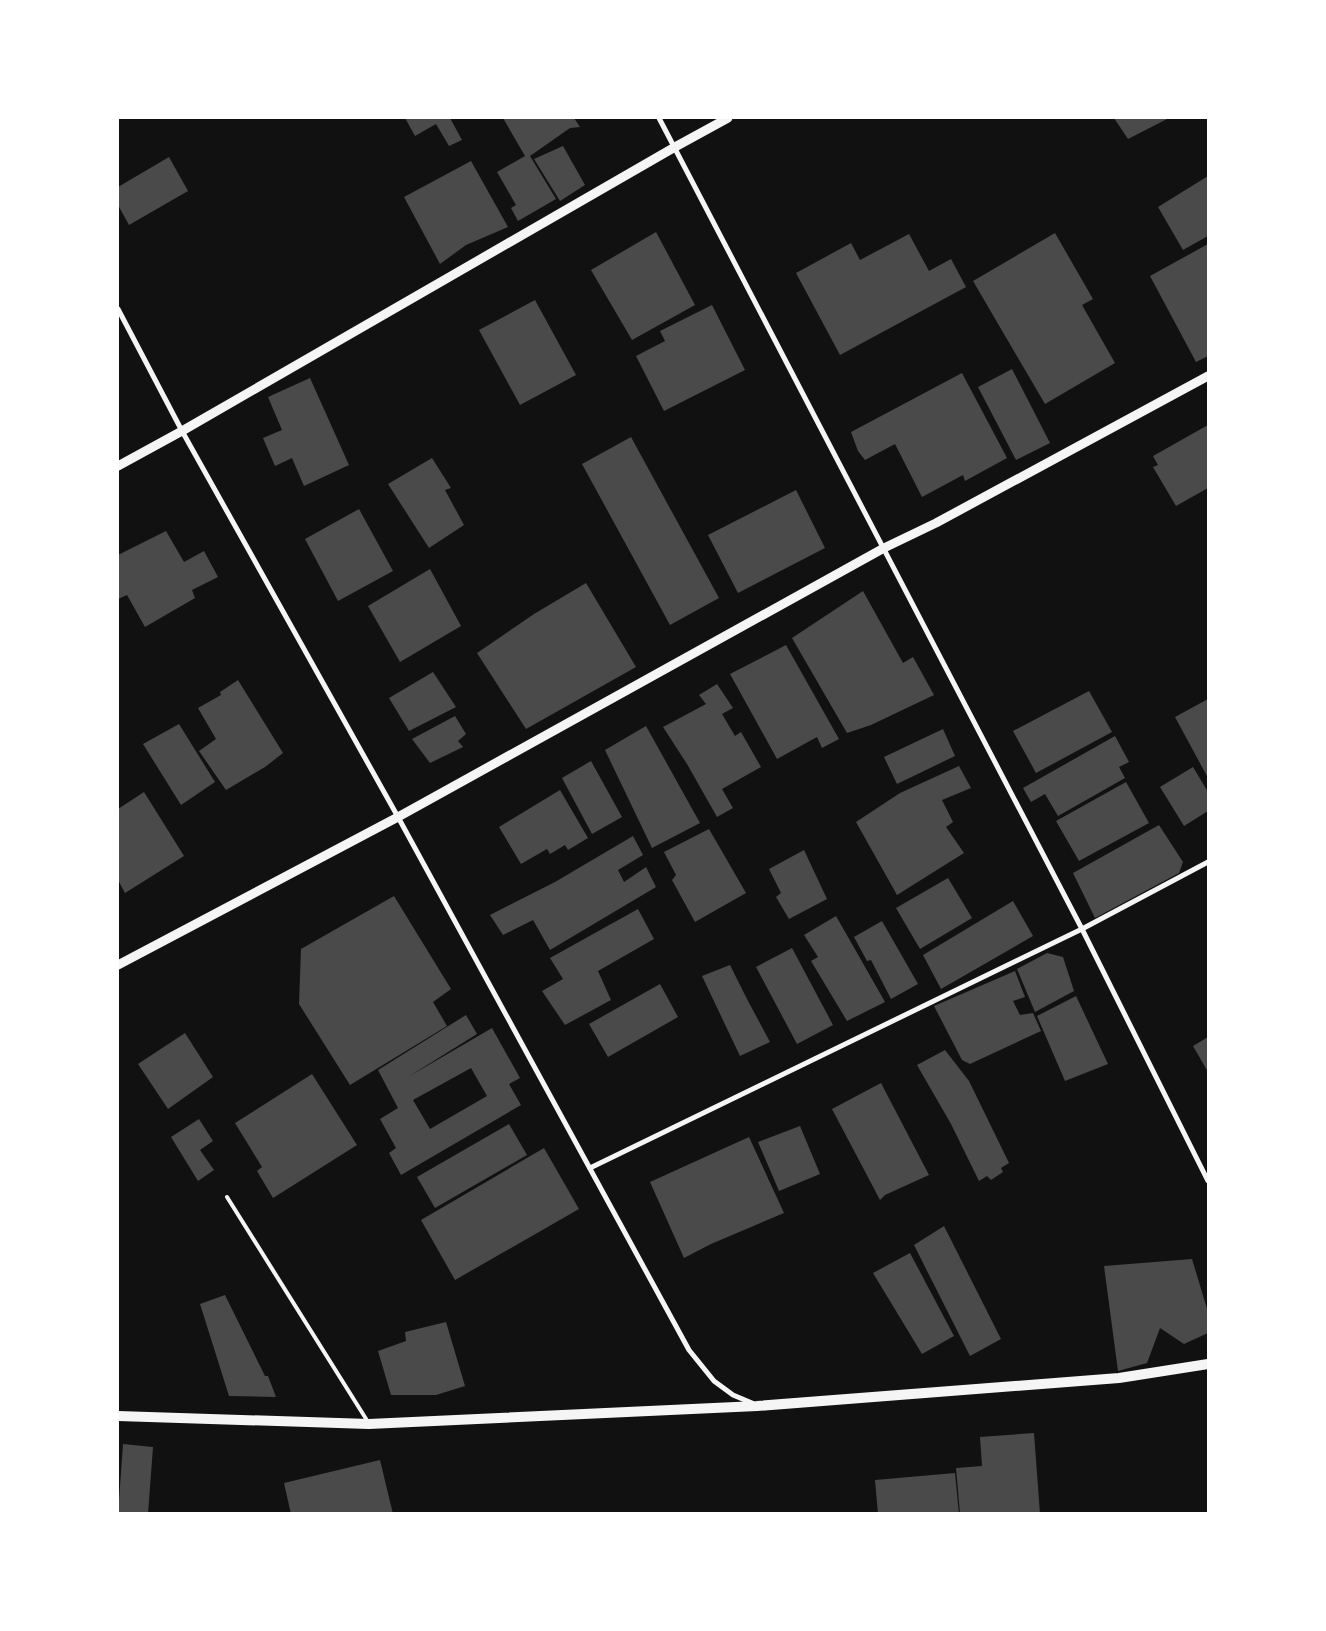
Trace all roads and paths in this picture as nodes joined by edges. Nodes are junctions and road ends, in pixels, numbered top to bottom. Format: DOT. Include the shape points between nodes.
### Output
graph roads {
  1 [pos="659,118"];
  2 [pos="728,118"];
  3 [pos="675,147"];
  4 [pos="118,309"];
  5 [pos="1208,376"];
  6 [pos="182,431"];
  7 [pos="118,466"];
  8 [pos="884,548"];
  9 [pos="398,817"];
  10 [pos="1208,862"];
  11 [pos="1082,929"];
  12 [pos="118,965"];
  13 [pos="590,1168"];
  14 [pos="1208,1181"];
  15 [pos="227,1197"];
  16 [pos="1208,1364"];
  17 [pos="757,1406"];
  18 [pos="118,1416"];
  19 [pos="369,1424"];
  1 -- 3 [label="street"];
  2 -- 3 [label="street"];
  3 -- 6 [label="street"];
  3 -- 8 [label="street"];
  4 -- 6 [label="street"];
  5 -- 8 [label="street"];
  6 -- 7 [label="street"];
  6 -- 9 [label="street"];
  8 -- 9 [label="street"];
  8 -- 11 [label="street"];
  9 -- 12 [label="street"];
  9 -- 13 [label="street"];
  10 -- 11 [label="street"];
  11 -- 13 [label="street"];
  11 -- 14 [label="street"];
  13 -- 17 [label="street" via="689,1350 714,1380 733,1395"];
  15 -- 19 [label="lane"];
  16 -- 17 [label="main road" via="1119,1378"];
  17 -- 19 [label="main road"];
  18 -- 19 [label="main road"];
}
